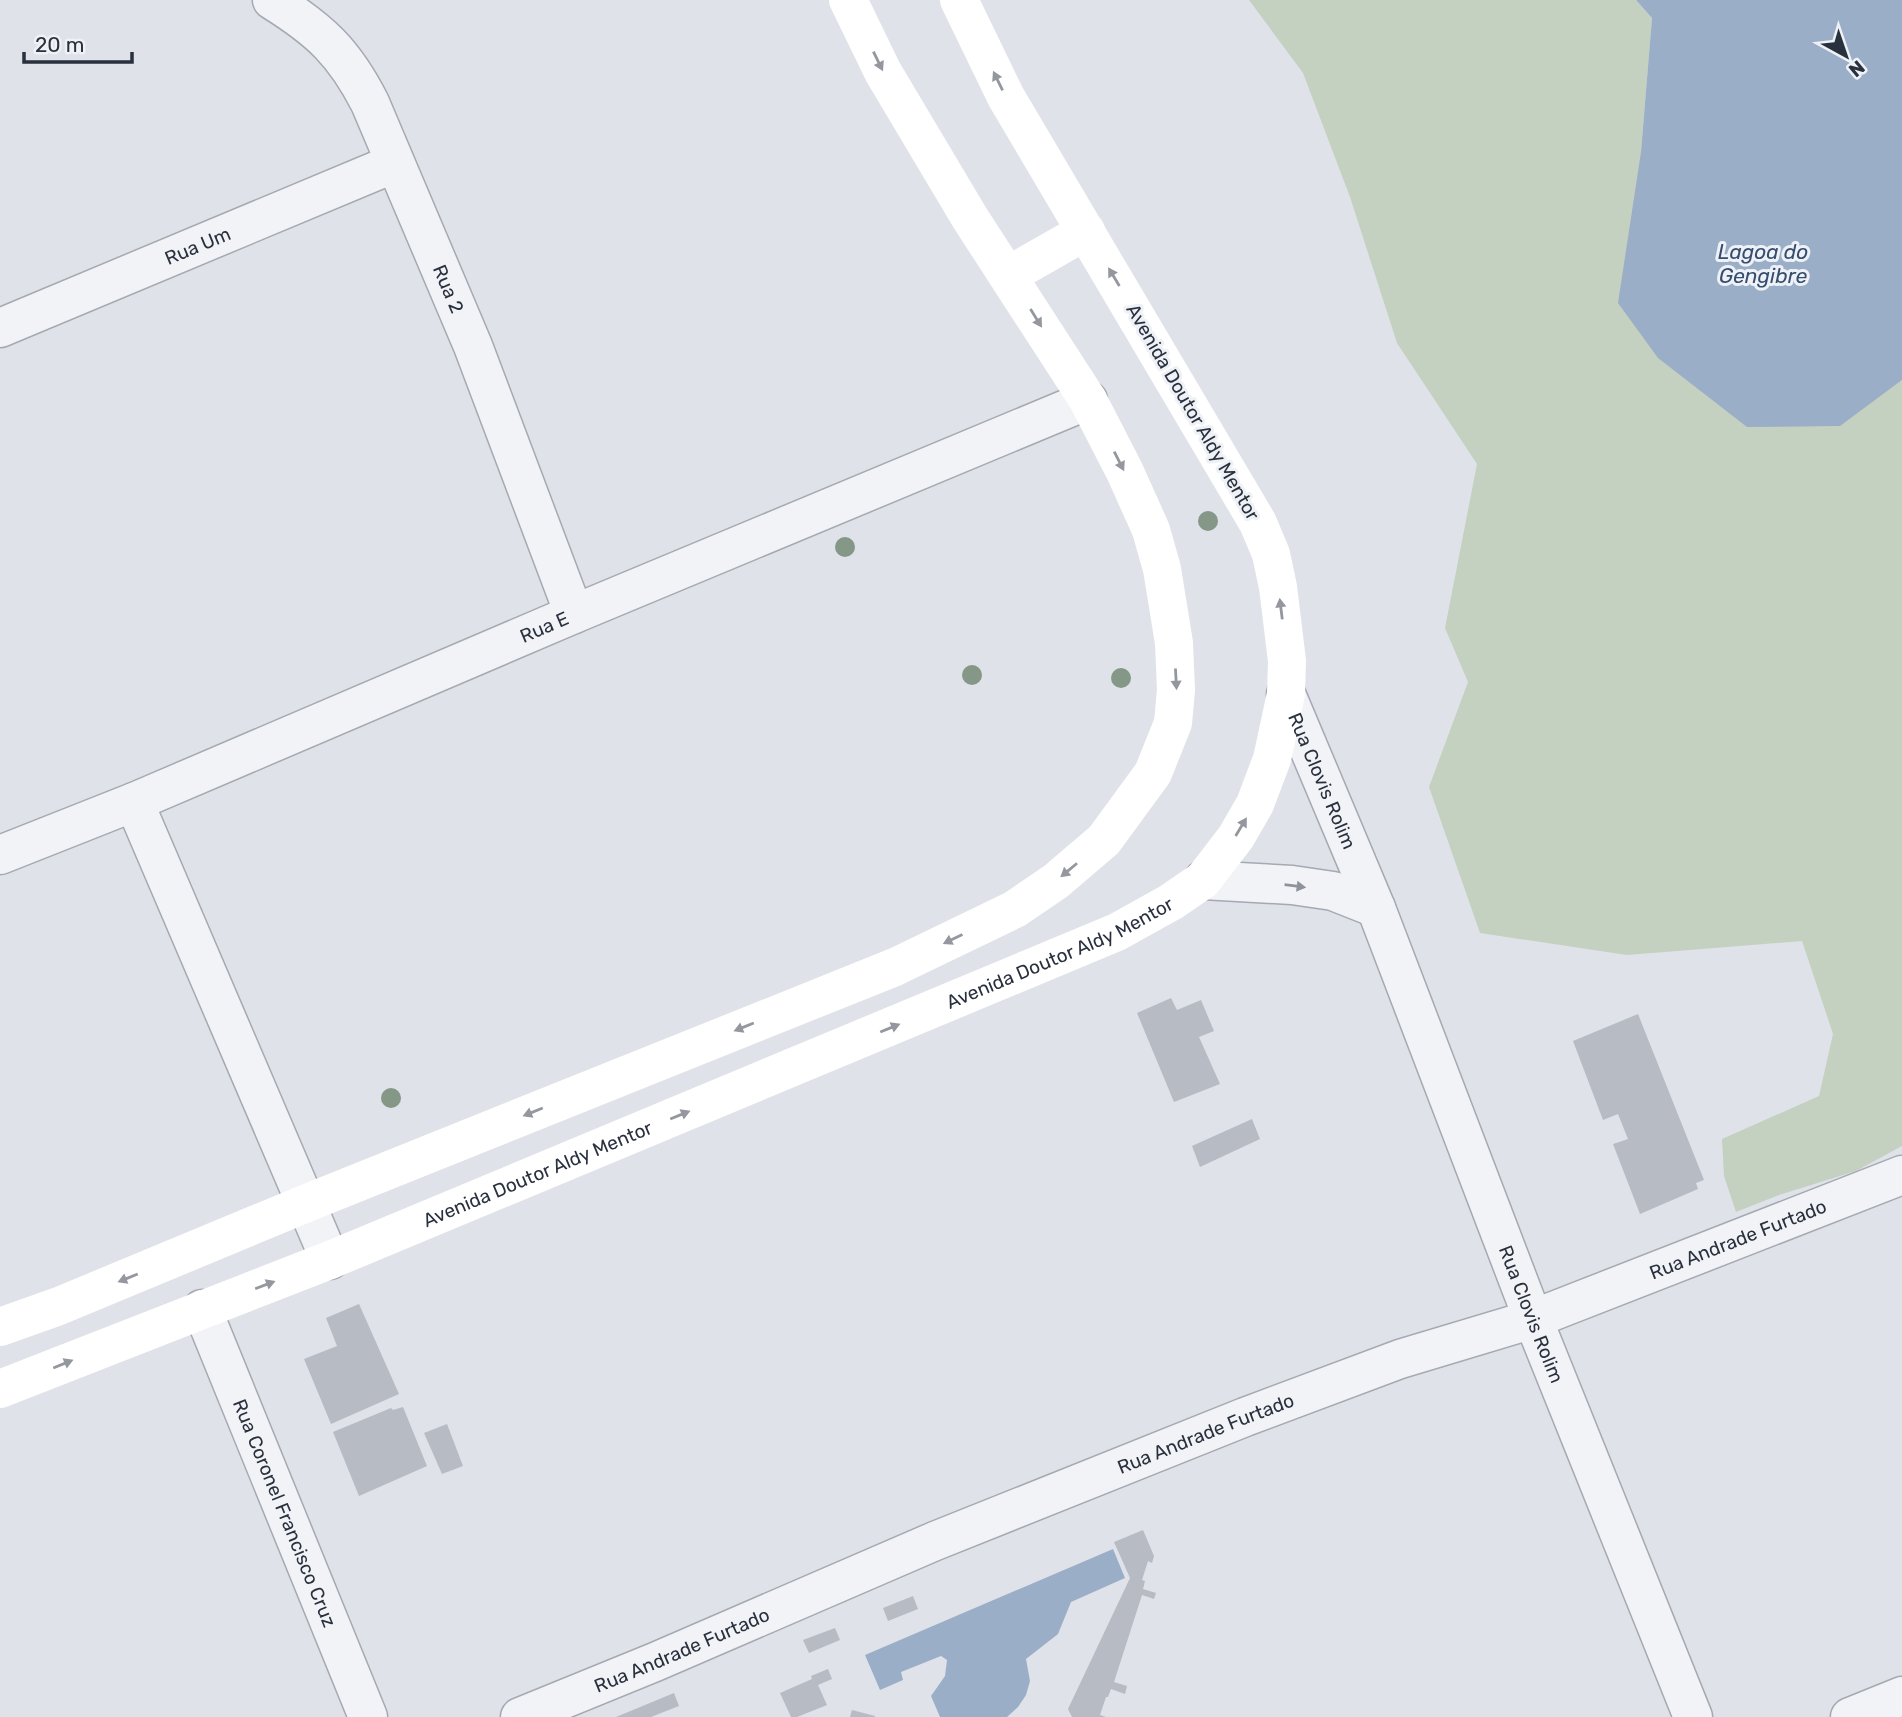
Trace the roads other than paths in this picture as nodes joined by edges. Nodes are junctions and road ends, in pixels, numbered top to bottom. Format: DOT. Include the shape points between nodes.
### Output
graph roads {
  1 [pos="272,0"];
  2 [pos="848,0"];
  3 [pos="959,0"];
  4 [pos="395,163"];
  5 [pos="1086,231"];
  6 [pos="1009,275"];
  7 [pos="0,328"];
  8 [pos="1088,400"];
  9 [pos="574,614"];
  10 [pos="1286,694"];
  11 [pos="134,802"];
  12 [pos="0,855"];
  13 [pos="1203,880"];
  14 [pos="1376,908"];
  15 [pos="1902,1175"];
  16 [pos="307,1203"];
  17 [pos="330,1260"];
  18 [pos="202,1309"];
  19 [pos="1533,1319"];
  20 [pos="0,1326"];
  21 [pos="0,1390"];
  22 [pos="1902,1696"];
  23 [pos="368,1717"];
  24 [pos="520,1717"];
  25 [pos="1693,1717"];
  26 [pos="1850,1717"];
  1 -- 4 [label="street, Rua 2" via="311,26 350,66"];
  2 -- 6 [label="street, one-way" via="883,72"];
  5 -- 3 [label="street, Avenida Doutor Aldy Mentor, one-way" via="1006,97"];
  4 -- 7 [label="street, Rua Um"];
  4 -- 9 [label="street, Rua 2" via="473,346"];
  5 -- 6 [label="street"];
  10 -- 5 [label="street, Avenida Doutor Aldy Mentor, one-way" via="1278,587 1258,523"];
  6 -- 8 [label="street, one-way"];
  8 -- 9 [label="street, Rua E"];
  8 -- 16 [label="street, one-way" via="1151,530 1174,642 1176,690 1172,723 1153,773 1104,840 1015,909 895,967"];
  9 -- 11 [label="street, Rua E"];
  13 -- 10 [label="street, Avenida Doutor Aldy Mentor, one-way" via="1255,804 1272,759"];
  10 -- 14 [label="street, Rua Clovis Rolim"];
  11 -- 12 [label="street, Rua E"];
  11 -- 16 [label="street"];
  13 -- 14 [label="street, one-way" via="1333,891"];
  17 -- 13 [label="street, Avenida Doutor Aldy Mentor, one-way" via="1117,932"];
  14 -- 19 [label="street, Rua Clovis Rolim"];
  15 -- 19 [label="street, Rua Andrade Furtado"];
  16 -- 17 [label="street"];
  16 -- 20 [label="street, one-way"];
  18 -- 17 [label="street, Avenida Doutor Aldy Mentor, one-way"];
  21 -- 18 [label="street, Avenida Doutor Aldy Mentor, one-way"];
  18 -- 23 [label="street, Rua Coronel Francisco Cruz"];
  19 -- 24 [label="street, Rua Andrade Furtado" via="1400,1359 1245,1416"];
  19 -- 25 [label="street, Rua Clovis Rolim"];
  22 -- 26 [label="street"];
}
